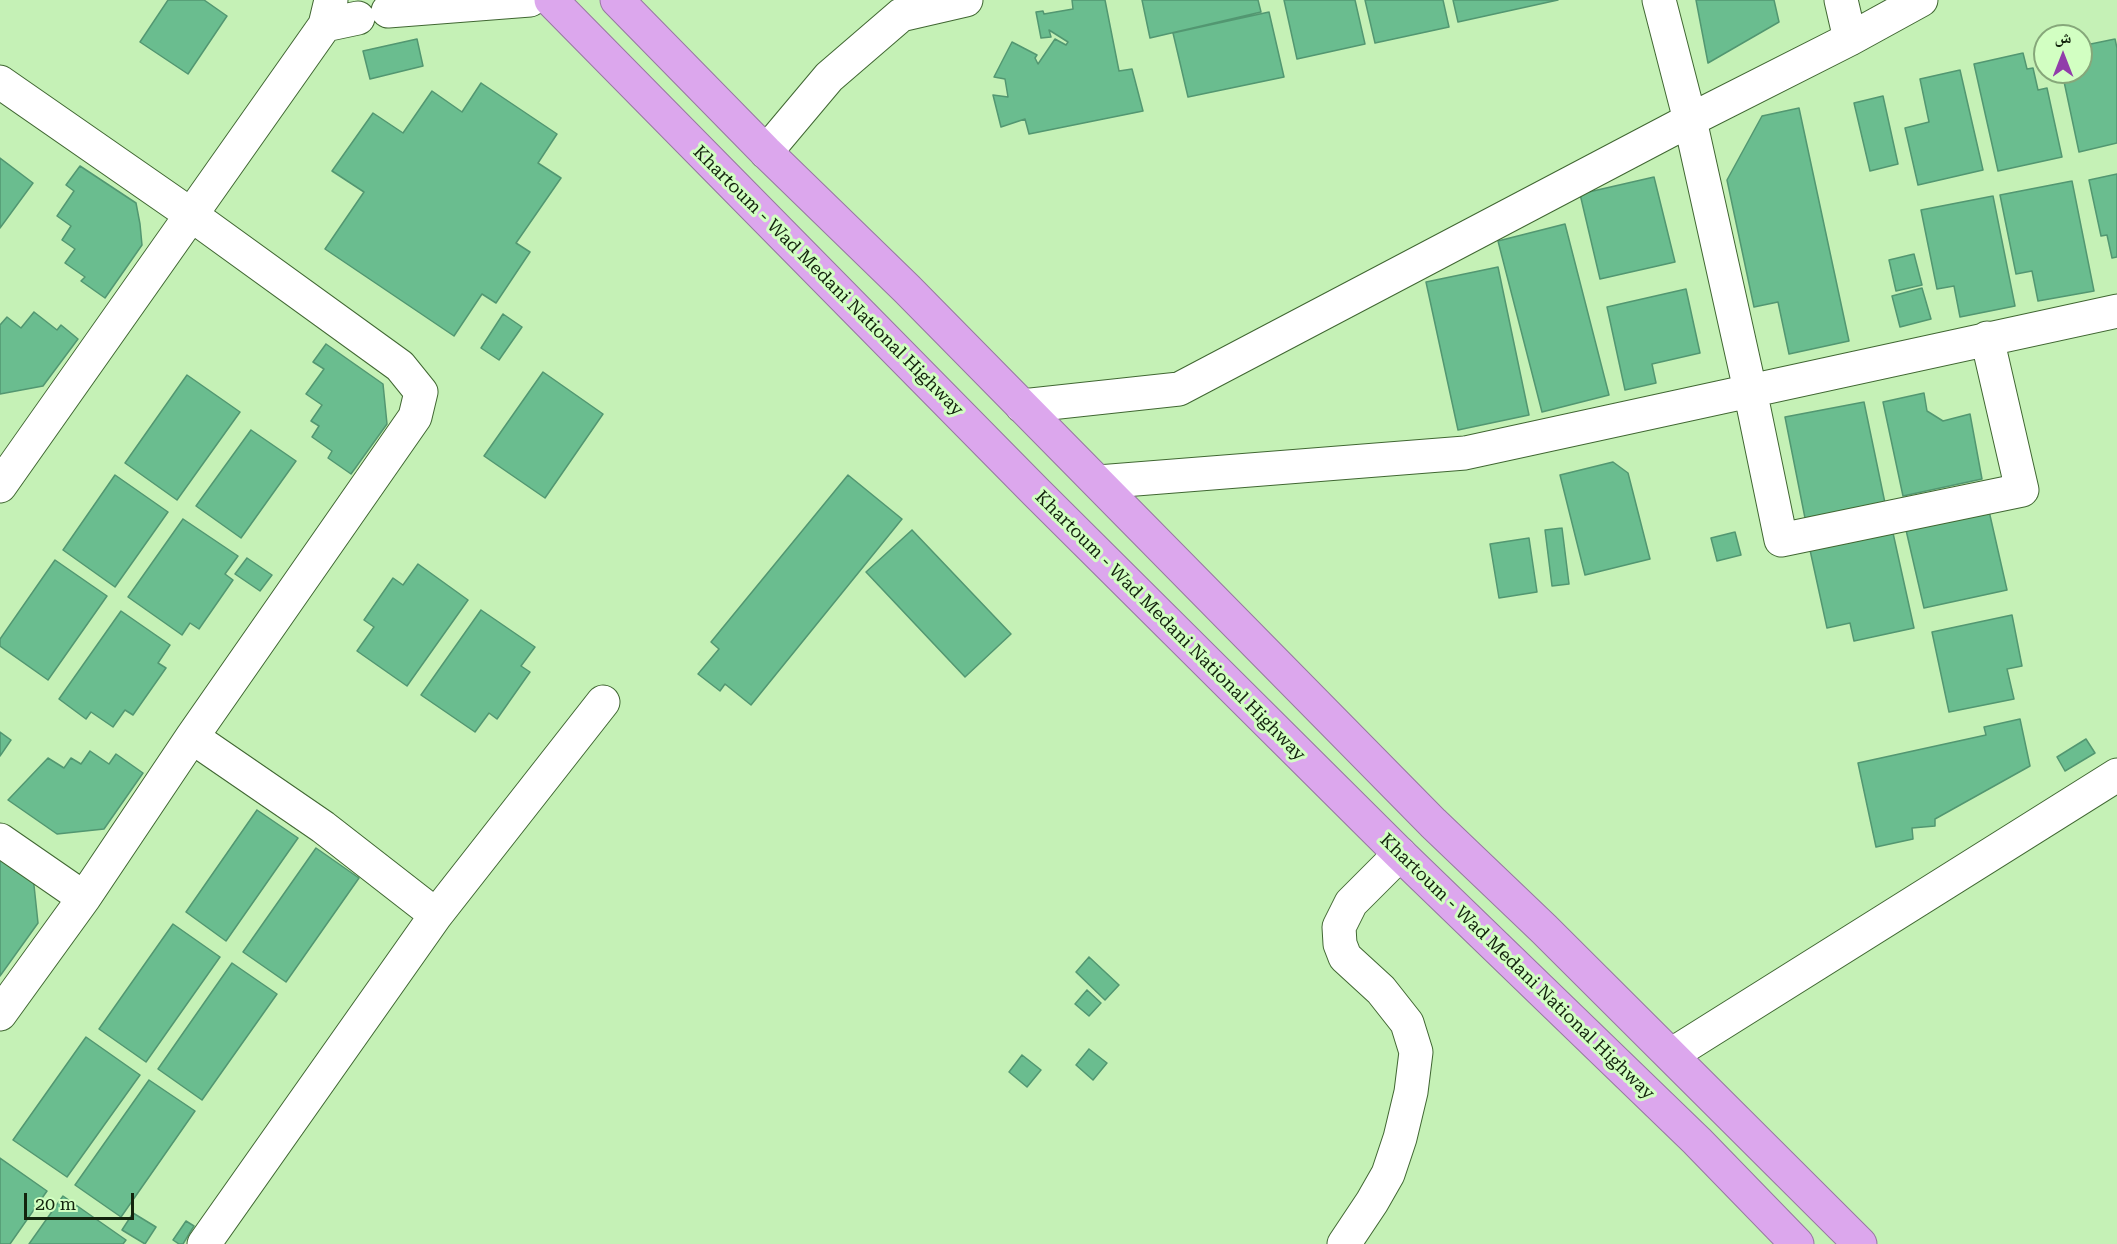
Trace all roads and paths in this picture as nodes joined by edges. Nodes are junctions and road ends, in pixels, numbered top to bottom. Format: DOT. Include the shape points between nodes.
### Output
graph roads {
  1 [pos="530,0"];
  2 [pos="551,0"];
  3 [pos="617,0"];
  4 [pos="966,0"];
  5 [pos="1659,0"];
  6 [pos="1841,0"];
  7 [pos="1921,0"];
  8 [pos="328,12"];
  9 [pos="1850,39"];
  10 [pos="0,82"];
  11 [pos="1690,120"];
  12 [pos="766,152"];
  13 [pos="190,214"];
  14 [pos="2117,311"];
  15 [pos="1987,338"];
  16 [pos="1750,390"];
  17 [pos="1022,406"];
  18 [pos="6,467"];
  19 [pos="1098,482"];
  20 [pos="603,702"];
  21 [pos="192,737"];
  22 [pos="2117,776"];
  23 [pos="0,840"];
  24 [pos="1400,854"];
  25 [pos="84,898"];
  26 [pos="436,915"];
  27 [pos="0,1014"];
  28 [pos="1671,1055"];
  29 [pos="204,1244"];
  30 [pos="1344,1244"];
  31 [pos="1797,1244"];
  32 [pos="1860,1244"];
  1 -- 8 [label="street" via="373,15"];
  2 -- 24 [label="highway, Khartoum - Wad Medani National Highway"];
  3 -- 12 [label="highway"];
  4 -- 12 [label="street" via="901,15 829,77"];
  5 -- 11 [label="street"];
  6 -- 9 [label="street"];
  7 -- 9 [label="street"];
  8 -- 13 [label="street"];
  9 -- 11 [label="street"];
  10 -- 13 [label="street"];
  11 -- 16 [label="street"];
  11 -- 17 [label="street" via="1179,389"];
  12 -- 17 [label="highway"];
  13 -- 18 [label="street"];
  13 -- 21 [label="street" via="400,366 420,392 415,417"];
  14 -- 15 [label="street"];
  15 -- 16 [label="street"];
  15 -- 16 [label="street" via="2022,490 1781,540"];
  16 -- 19 [label="street" via="1465,453"];
  17 -- 19 [label="highway"];
  19 -- 28 [label="highway" via="1433,823"];
  20 -- 26 [label="street"];
  21 -- 25 [label="street"];
  21 -- 26 [label="street" via="323,827"];
  22 -- 28 [label="street"];
  23 -- 25 [label="street"];
  24 -- 30 [label="street" via="1351,903 1339,927 1345,957 1381,990 1407,1023 1416,1052 1412,1092 1388,1174"];
  24 -- 31 [label="highway, Khartoum - Wad Medani National Highway" via="1697,1141"];
  25 -- 27 [label="street"];
  26 -- 29 [label="street"];
  28 -- 32 [label="highway"];
}
